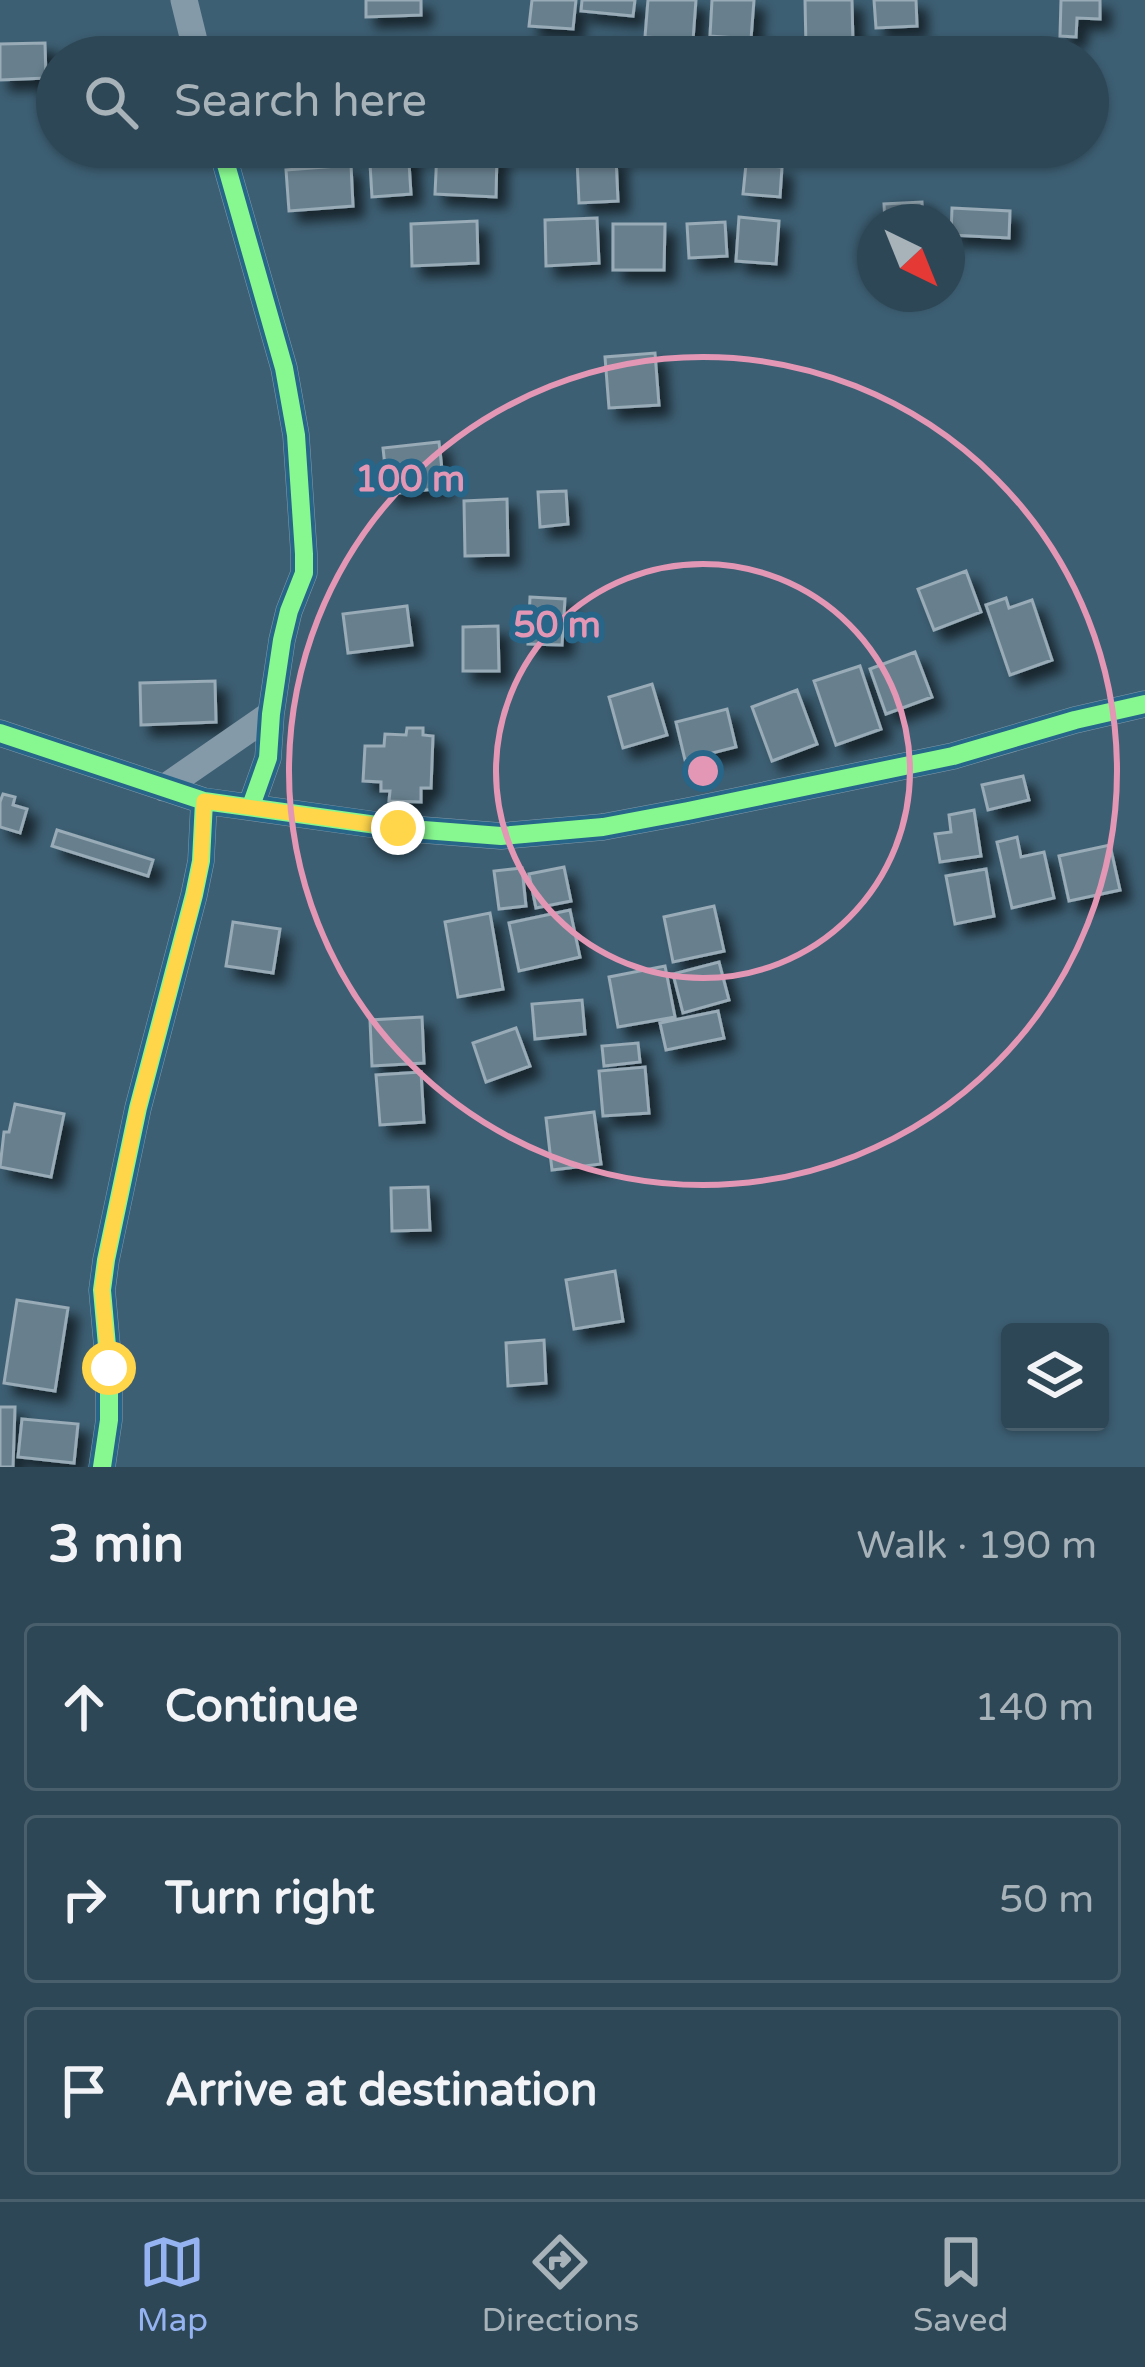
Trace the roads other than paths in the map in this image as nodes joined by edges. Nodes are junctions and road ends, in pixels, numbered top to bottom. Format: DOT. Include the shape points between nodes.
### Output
graph roads {
  1 [pos="184,0"];
  2 [pos="193,36"];
  3 [pos="227,168"];
  4 [pos="1145,704"];
  5 [pos="271,714"];
  6 [pos="0,733"];
  7 [pos="164,788"];
  8 [pos="204,801"];
  9 [pos="251,806"];
  10 [pos="102,1467"];
  1 -- 2 [label="street"];
  3 -- 5 [label="street" via="296,435 304,573"];
  4 -- 9 [label="street" via="953,756 603,827 502,836"];
  5 -- 7 [label="street"];
  5 -- 9 [label="street" via="268,758"];
  6 -- 7 [label="street"];
  7 -- 8 [label="street"];
  8 -- 9 [label="street"];
  8 -- 10 [label="street" via="194,896 106,1260 109,1420"];
}
